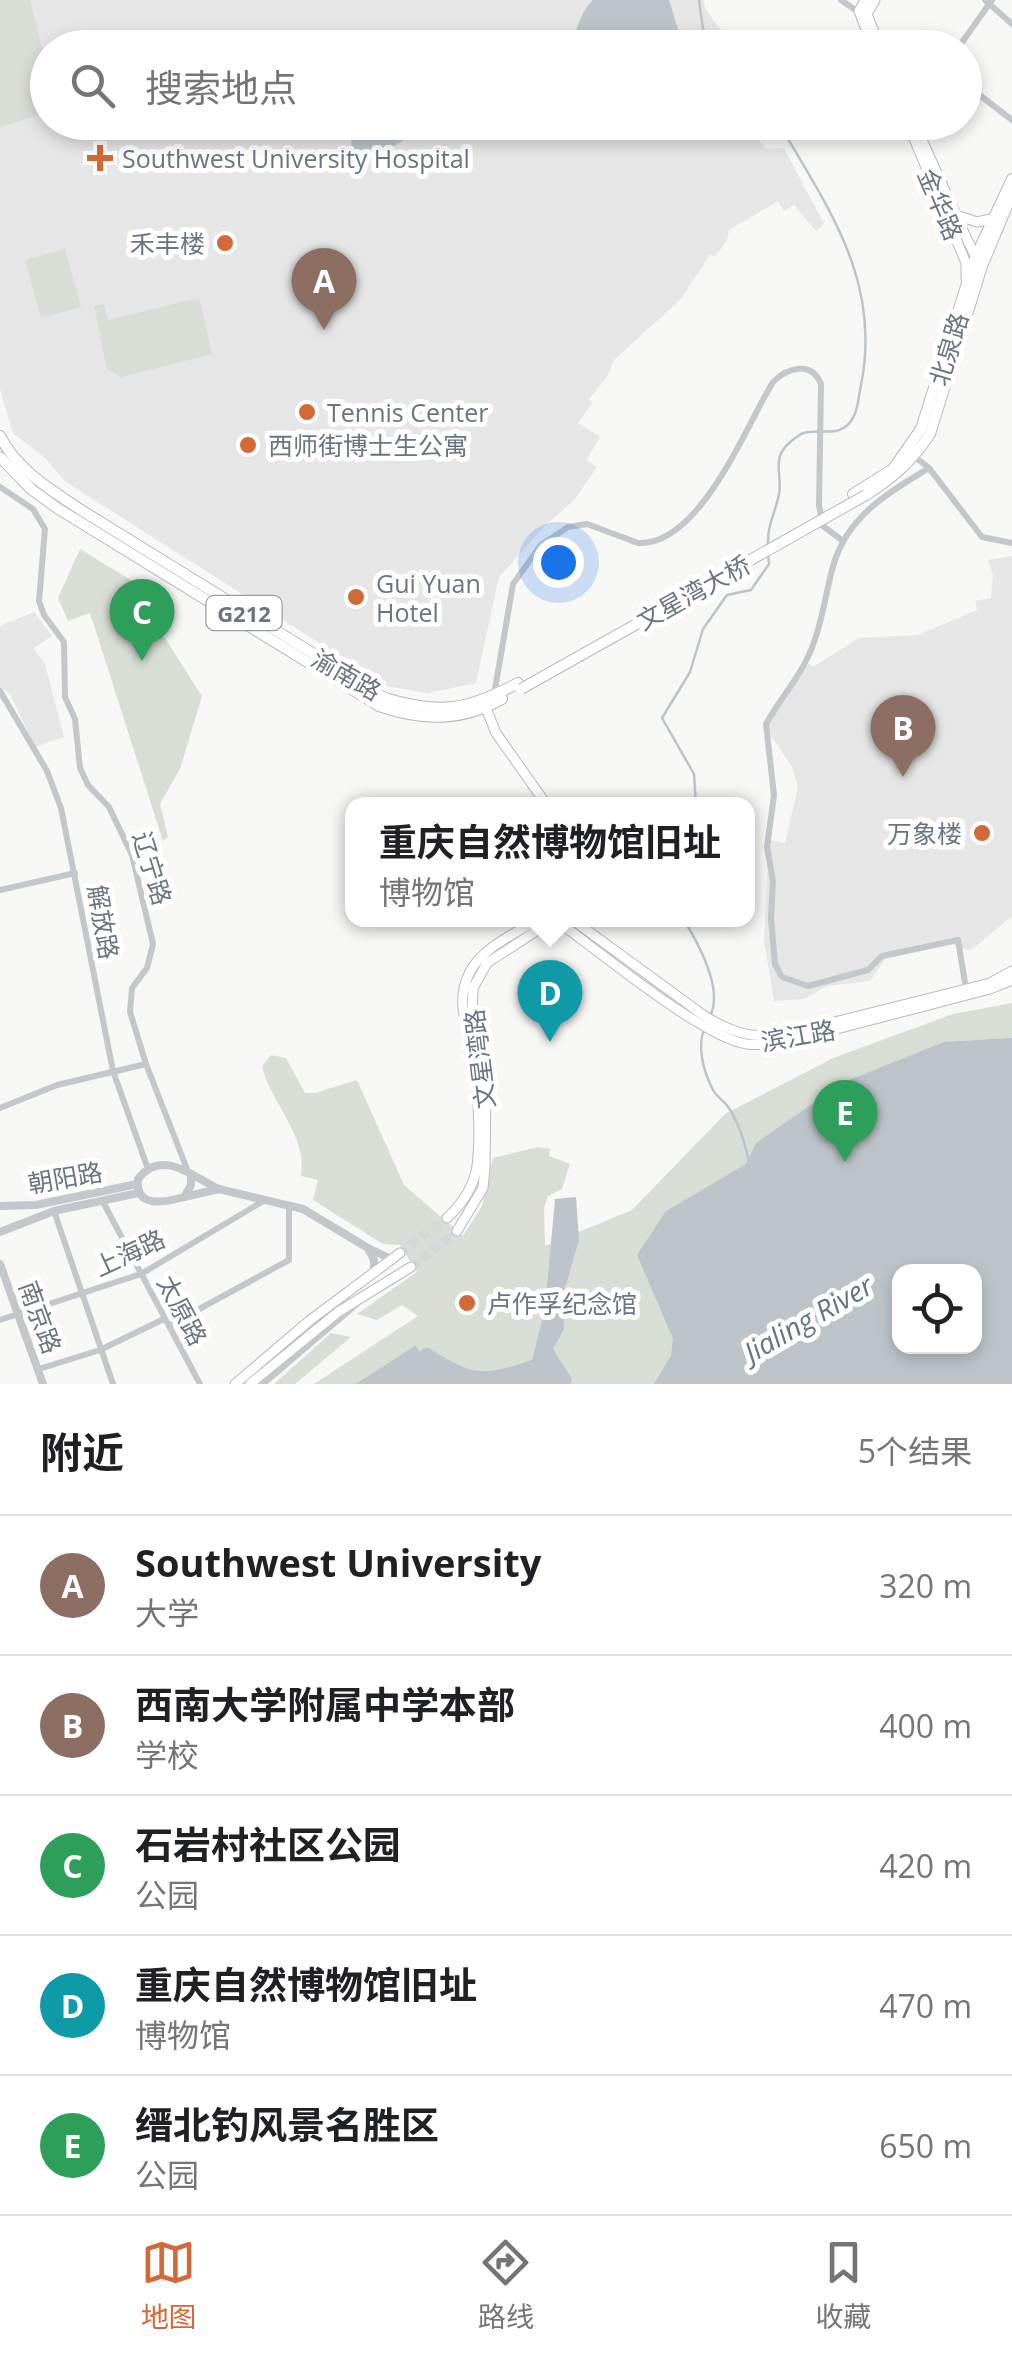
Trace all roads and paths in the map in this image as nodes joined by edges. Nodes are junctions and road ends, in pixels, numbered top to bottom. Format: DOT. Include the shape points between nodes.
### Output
graph roads {
  1 [pos="842,0"];
  2 [pos="988,1"];
  3 [pos="870,2"];
  4 [pos="858,11"];
  5 [pos="869,22"];
  6 [pos="1012,24"];
  7 [pos="866,30"];
  8 [pos="872,30"];
  9 [pos="969,30"];
  10 [pos="982,97"];
  11 [pos="1012,120"];
  12 [pos="918,140"];
  13 [pos="1012,179"];
  14 [pos="1012,194"];
  15 [pos="952,218"];
  16 [pos="992,223"];
  17 [pos="964,229"];
  18 [pos="979,262"];
  19 [pos="966,287"];
  20 [pos="0,436"];
  21 [pos="0,457"];
  22 [pos="915,457"];
  23 [pos="929,468"];
  24 [pos="0,487"];
  25 [pos="852,494"];
  26 [pos="866,495"];
  27 [pos="842,541"];
  28 [pos="1012,542"];
  29 [pos="519,686"];
  30 [pos="0,691"];
  31 [pos="494,696"];
  32 [pos="481,708"];
  33 [pos="537,797"];
  34 [pos="75,873"];
  35 [pos="0,890"];
  36 [pos="527,927"];
  37 [pos="543,927"];
  38 [pos="565,927"];
  39 [pos="582,927"];
  40 [pos="1012,971"];
  41 [pos="1012,980"];
  42 [pos="650,982"];
  43 [pos="966,989"];
  44 [pos="771,1041"];
  45 [pos="146,1064"];
  46 [pos="113,1071"];
  47 [pos="0,1108"];
  48 [pos="148,1169"];
  49 [pos="189,1172"];
  50 [pos="138,1188"];
  51 [pos="220,1190"];
  52 [pos="184,1197"];
  53 [pos="265,1200"];
  54 [pos="103,1202"];
  55 [pos="0,1206"];
  56 [pos="289,1206"];
  57 [pos="54,1210"];
  58 [pos="447,1218"];
  59 [pos="457,1231"];
  60 [pos="0,1232"];
  61 [pos="368,1248"];
  62 [pos="396,1256"];
  63 [pos="0,1264"];
  64 [pos="411,1268"];
  65 [pos="374,1271"];
  66 [pos="142,1274"];
  67 [pos="82,1294"];
  68 [pos="360,1300"];
  69 [pos="18,1315"];
  70 [pos="0,1320"];
  71 [pos="168,1322"];
  72 [pos="100,1350"];
  73 [pos="39,1368"];
  74 [pos="44,1384"];
  75 [pos="113,1384"];
  76 [pos="200,1384"];
  77 [pos="235,1384"];
  78 [pos="250,1384"];
  79 [pos="263,1384"];
  1 -- 4 [label="street"];
  2 -- 6 [label="street"];
  2 -- 9 [label="street"];
  3 -- 4 [label="main road"];
  3 -- 5 [label="main road"];
  4 -- 5 [label="street"];
  4 -- 7 [label="main road"];
  5 -- 8 [label="main road"];
  10 -- 11 [label="street"];
  12 -- 15 [label="main road, 金华路"];
  13 -- 16 [label="highway, 北泉路 / G212"];
  14 -- 16 [label="highway, 北泉路 / G212"];
  15 -- 16 [label="main road, 金华路"];
  15 -- 17 [label="main road"];
  15 -- 19 [label="main road, 金华路"];
  16 -- 17 [label="main road"];
  16 -- 18 [label="highway, 北泉路 / G212"];
  17 -- 18 [label="main road"];
  18 -- 19 [label="highway, 北泉路 / G212"];
  18 -- 22 [label="highway, 北泉路 / G212" via="940,407"];
  19 -- 25 [label="highway, 北泉路 / G212" via="922,429 893,469"];
  20 -- 32 [label="highway, 渝南路 / G212" via="42,484 375,692 427,708"];
  21 -- 32 [label="highway, 渝南路 / G212" via="57,508 379,706 424,718"];
  22 -- 23 [label="street"];
  22 -- 26 [label="highway, 北泉路 / G212"];
  23 -- 27 [label="street" via="880,498"];
  23 -- 28 [label="street" via="982,538"];
  24 -- 45 [label="street, 辽宁路" via="33,509 45,530 38,601 64,642 64,697 75,719 80,768 110,808 132,855 153,944 128,1000"];
  25 -- 29 [label="highway, 文星湾大桥 / G212, bridge"];
  26 -- 29 [label="highway, 文星湾大桥 / G212, bridge"];
  27 -- 31 [label="street" via="823,526 819,505 822,384 804,369 782,373 710,493 672,534 638,543 587,524 568,527 540,545 513,584"];
  27 -- 43 [label="street" via="814,644 766,724 774,795 767,846 775,964 782,977 808,986 868,970 882,956 958,940"];
  29 -- 31 [label="highway, 渝南路 / G212"];
  29 -- 32 [label="highway, 渝南路 / G212"];
  30 -- 34 [label="street, 解放路" via="48,771"];
  31 -- 32 [label="highway, 渝南路 / G212"];
  32 -- 33 [label="main road" via="488,731"];
  34 -- 35 [label="street"];
  34 -- 46 [label="street, 解放路"];
  36 -- 58 [label="main road, 文星湾路" via="488,951 464,986 477,1167 461,1205"];
  37 -- 59 [label="main road, 文星湾路" via="487,964 474,988 472,1017 486,1088 485,1168 482,1188"];
  38 -- 42 [label="main road, 滨江路"];
  39 -- 42 [label="main road, 滨江路"];
  40 -- 43 [label="main road, 滨江路"];
  41 -- 44 [label="main road, 滨江路"];
  42 -- 44 [label="main road, 滨江路" via="724,1029"];
  43 -- 44 [label="main road, 滨江路"];
  45 -- 46 [label="street"];
  45 -- 49 [label="street, 辽宁路"];
  46 -- 47 [label="street"];
  46 -- 48 [label="street, 解放路"];
  48 -- 49 [label="street" via="175,1164"];
  48 -- 50 [label="street"];
  49 -- 51 [label="street"];
  49 -- 52 [label="street"];
  50 -- 52 [label="street" via="151,1202"];
  50 -- 54 [label="street"];
  50 -- 55 [label="street, 朝阳路"];
  51 -- 52 [label="street"];
  51 -- 53 [label="street"];
  53 -- 56 [label="street"];
  53 -- 66 [label="street, 上海路"];
  54 -- 57 [label="street"];
  54 -- 66 [label="street, 太原路"];
  56 -- 61 [label="street"];
  56 -- 71 [label="street" via="289,1260"];
  57 -- 60 [label="street"];
  57 -- 67 [label="street"];
  61 -- 62 [label="street"];
  61 -- 65 [label="street"];
  62 -- 65 [label="main road"];
  63 -- 69 [label="street, 南京路"];
  64 -- 68 [label="main road"];
  65 -- 77 [label="main road"];
  66 -- 67 [label="street, 上海路"];
  66 -- 71 [label="street, 太原路"];
  67 -- 69 [label="street, 上海路"];
  67 -- 72 [label="street"];
  68 -- 78 [label="main road"];
  68 -- 79 [label="street"];
  69 -- 70 [label="street, 上海路"];
  69 -- 73 [label="street, 南京路"];
  71 -- 72 [label="street"];
  71 -- 76 [label="street, 太原路"];
  72 -- 73 [label="street"];
  72 -- 75 [label="street"];
  73 -- 74 [label="street, 南京路"];
}
